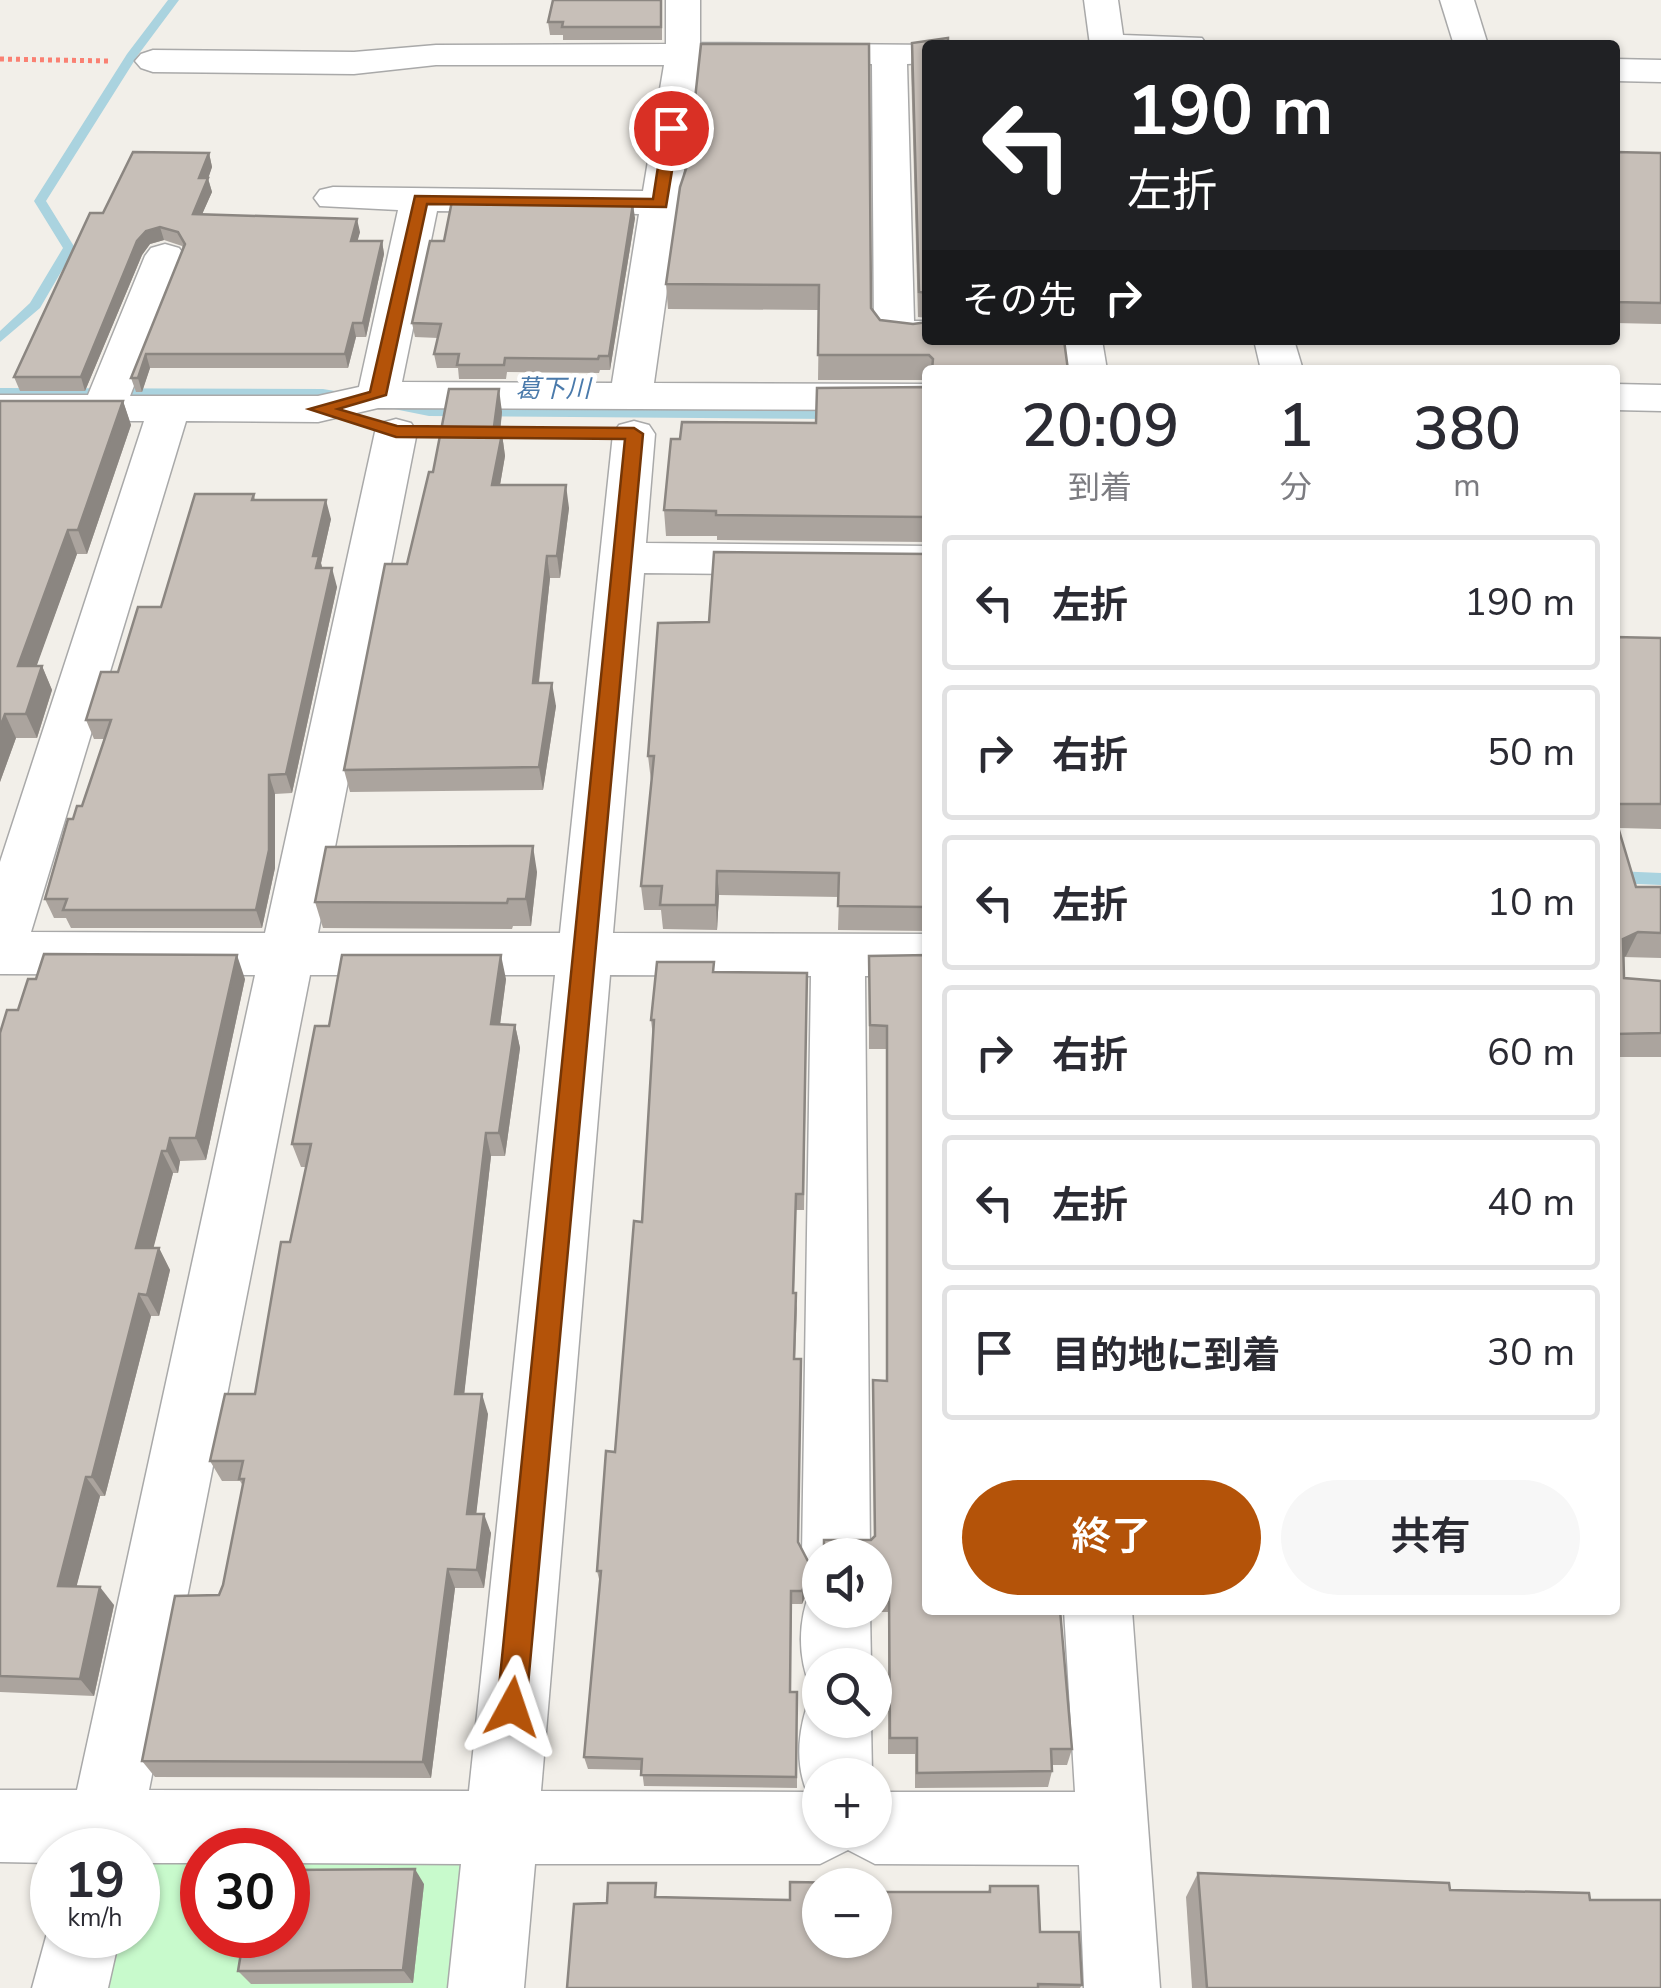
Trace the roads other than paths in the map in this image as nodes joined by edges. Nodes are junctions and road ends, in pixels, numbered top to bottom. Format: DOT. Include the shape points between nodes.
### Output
graph roads {
  1 [pos="684,0"];
  2 [pos="1101,0"];
  3 [pos="1457,0"];
  4 [pos="1107,40"];
  5 [pos="1469,40"];
  6 [pos="683,52"];
  7 [pos="922,53"];
  8 [pos="889,54"];
  9 [pos="153,61"];
  10 [pos="1620,70"];
  11 [pos="1661,70"];
  12 [pos="333,198"];
  13 [pos="420,200"];
  14 [pos="660,204"];
  15 [pos="165,256"];
  16 [pos="922,334"];
  17 [pos="922,396"];
  18 [pos="1620,397"];
  19 [pos="1661,398"];
  20 [pos="0,408"];
  21 [pos="104,408"];
  22 [pos="169,409"];
  23 [pos="387,413"];
  24 [pos="633,415"];
  25 [pos="830,432"];
  26 [pos="622,558"];
  27 [pos="922,561"];
  28 [pos="0,945"];
  29 [pos="0,953"];
  30 [pos="288,953"];
  31 [pos="583,954"];
  32 [pos="838,955"];
  33 [pos="922,956"];
  34 [pos="836,1538"];
  35 [pos="1098,1615"];
  36 [pos="0,1826"];
  37 [pos="501,1826"];
  38 [pos="104,1828"];
  39 [pos="802,1828"];
  40 [pos="892,1828"];
  41 [pos="30,1830"];
  42 [pos="1114,1830"];
  43 [pos="160,1836"];
  44 [pos="77,1958"];
  45 [pos="70,1988"];
  46 [pos="486,1988"];
  47 [pos="1122,1988"];
  1 -- 6 [label="street"];
  2 -- 4 [label="street"];
  3 -- 5 [label="street"];
  6 -- 8 [label="street"];
  6 -- 9 [label="street" via="436,55 354,63"];
  6 -- 14 [label="street"];
  7 -- 8 [label="street"];
  8 -- 16 [label="street" via="894,334"];
  10 -- 11 [label="street"];
  12 -- 13 [label="street"];
  13 -- 14 [label="street"];
  13 -- 23 [label="street"];
  14 -- 24 [label="street"];
  15 -- 21 [label="street"];
  17 -- 24 [label="street"];
  18 -- 19 [label="street"];
  20 -- 21 [label="street"];
  21 -- 22 [label="street"];
  22 -- 23 [label="street"];
  22 -- 28 [label="street"];
  23 -- 24 [label="street"];
  23 -- 30 [label="street"];
  24 -- 25 [label="street"];
  24 -- 26 [label="street"];
  26 -- 27 [label="street"];
  26 -- 31 [label="street"];
  29 -- 30 [label="street"];
  30 -- 31 [label="street"];
  30 -- 38 [label="street"];
  31 -- 32 [label="street"];
  31 -- 37 [label="street"];
  32 -- 33 [label="street"];
  32 -- 34 [label="street"];
  35 -- 42 [label="street"];
  36 -- 41 [label="street"];
  37 -- 39 [label="street"];
  37 -- 43 [label="street"];
  37 -- 46 [label="street"];
  40 -- 42 [label="street"];
  42 -- 47 [label="street"];
  44 -- 45 [label="street"];
}
